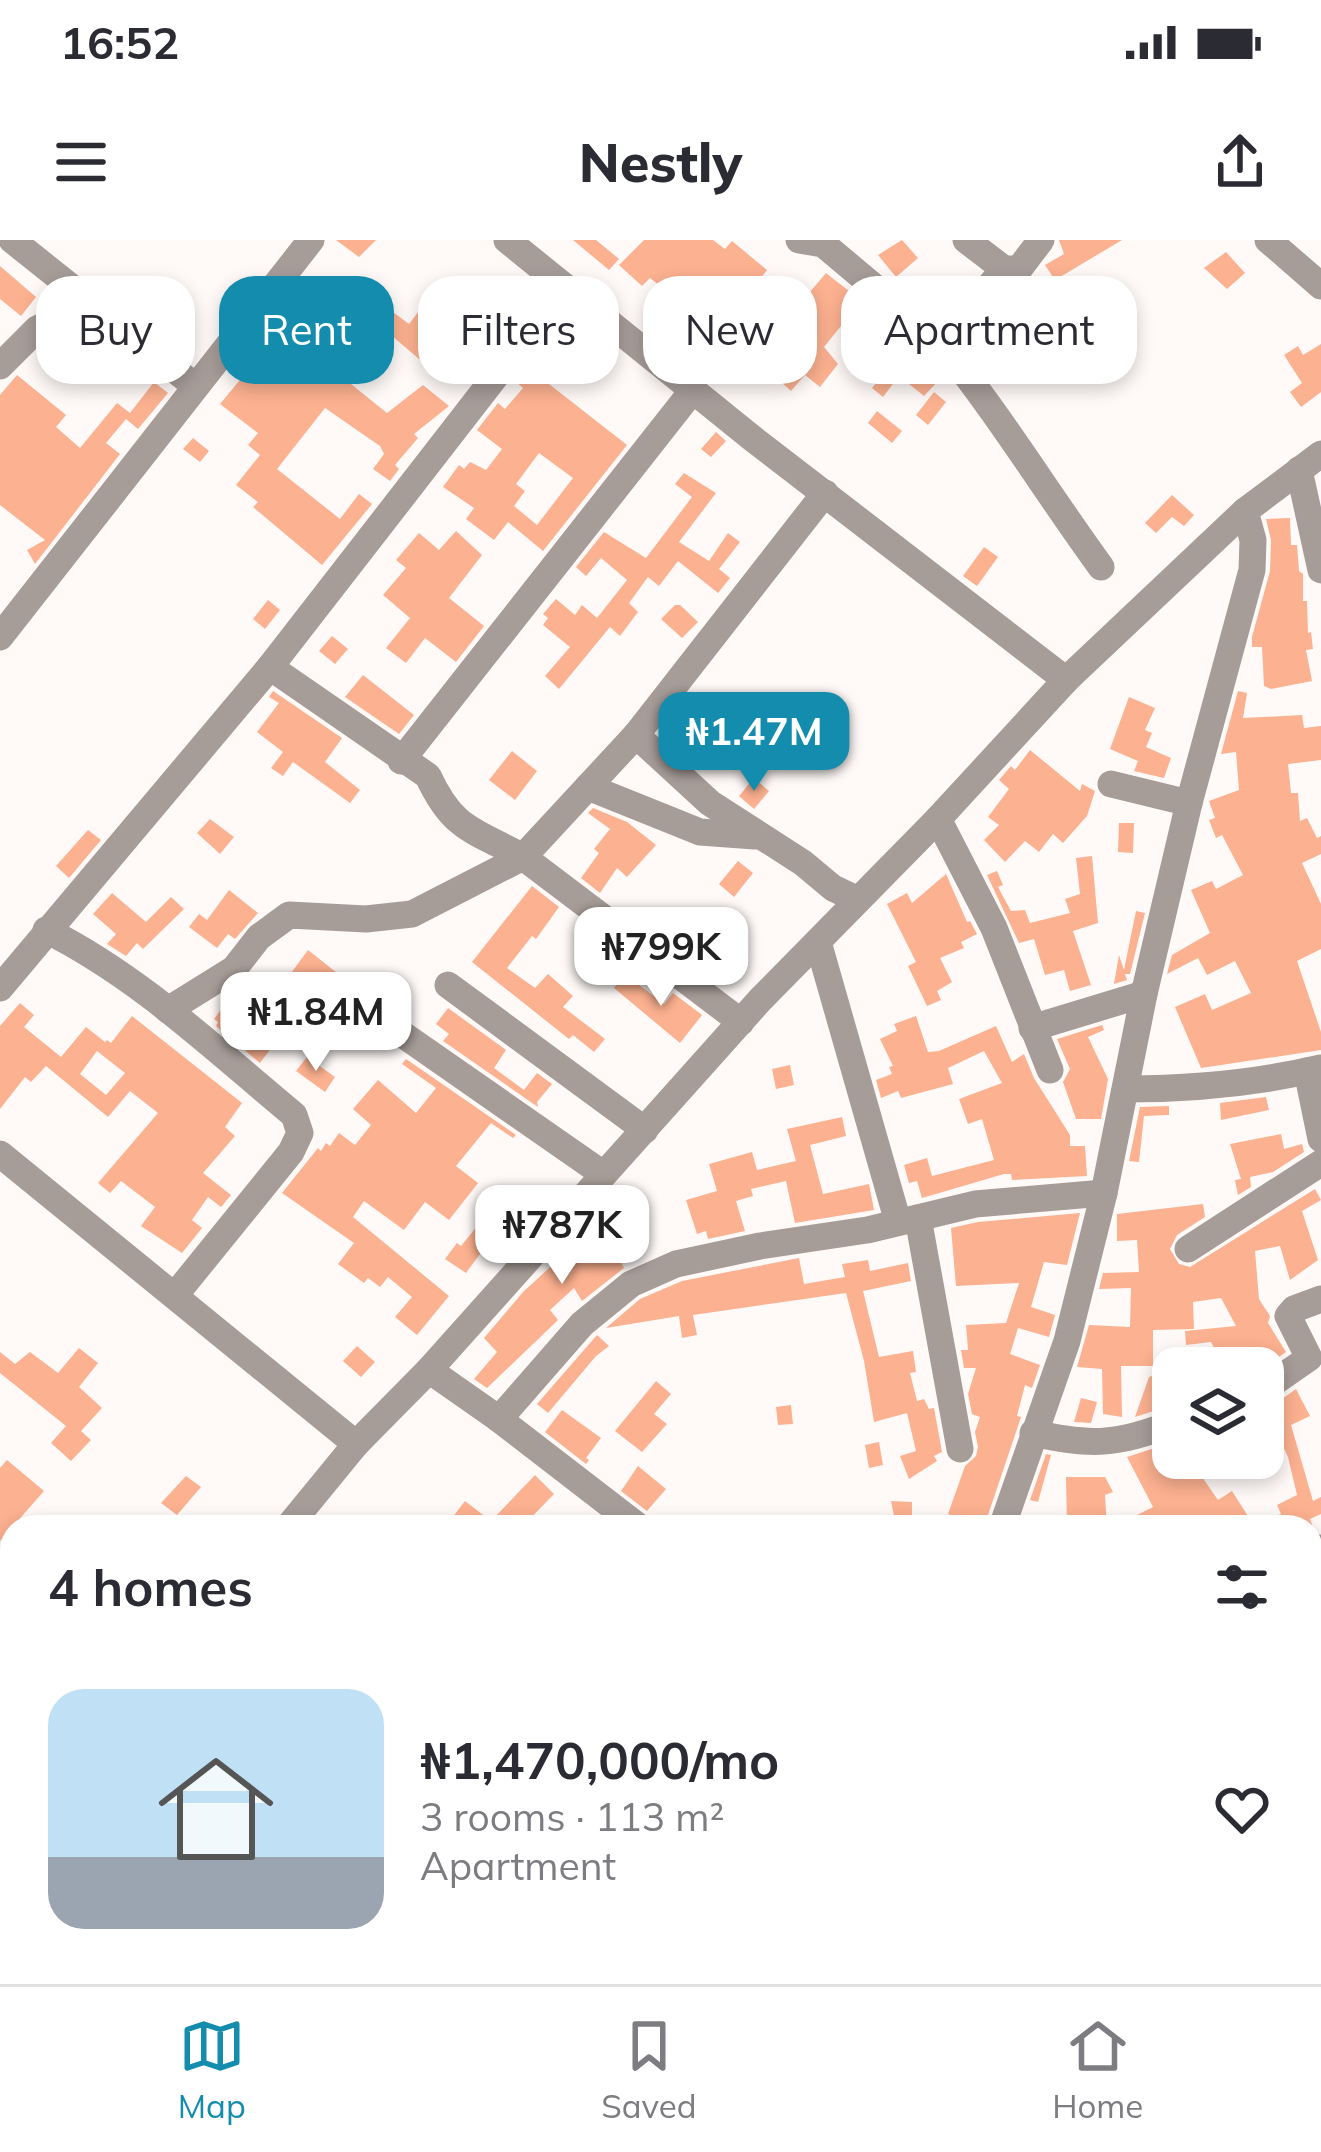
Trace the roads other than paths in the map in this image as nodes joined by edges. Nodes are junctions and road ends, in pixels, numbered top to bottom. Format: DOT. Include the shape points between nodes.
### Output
graph roads {
  1 [pos="12,240"];
  2 [pos="311,240"];
  3 [pos="507,240"];
  4 [pos="799,240"];
  5 [pos="966,240"];
  6 [pos="1041,240"];
  7 [pos="1268,240"];
  8 [pos="1004,268"];
  9 [pos="57,276"];
  10 [pos="551,276"];
  11 [pos="861,276"];
  12 [pos="997,276"];
  13 [pos="1321,286"];
  14 [pos="36,330"];
  15 [pos="619,330"];
  16 [pos="0,366"];
  17 [pos="192,384"];
  18 [pos="490,384"];
  19 [pos="974,384"];
  20 [pos="195,386"];
  21 [pos="693,390"];
  22 [pos="1310,462"];
  23 [pos="825,493"];
  24 [pos="1245,512"];
  25 [pos="1101,567"];
  26 [pos="1321,570"];
  27 [pos="0,637"];
  28 [pos="270,667"];
  29 [pos="1066,680"];
  30 [pos="636,735"];
  31 [pos="401,761"];
  32 [pos="1112,784"];
  33 [pos="588,787"];
  34 [pos="1189,803"];
  35 [pos="938,818"];
  36 [pos="759,836"];
  37 [pos="524,857"];
  38 [pos="856,899"];
  39 [pos="46,930"];
  40 [pos="818,942"];
  41 [pos="448,985"];
  42 [pos="0,988"];
  43 [pos="1144,994"];
  44 [pos="168,1010"];
  45 [pos="741,1022"];
  46 [pos="1032,1028"];
  47 [pos="402,1034"];
  48 [pos="1314,1069"];
  49 [pos="1050,1070"];
  50 [pos="1126,1089"];
  51 [pos="645,1130"];
  52 [pos="1321,1139"];
  53 [pos="0,1154"];
  54 [pos="1321,1163"];
  55 [pos="603,1174"];
  56 [pos="1104,1193"];
  57 [pos="908,1220"];
  58 [pos="1188,1249"];
  59 [pos="176,1294"];
  60 [pos="1321,1299"];
  61 [pos="429,1370"];
  62 [pos="1284,1375"];
  63 [pos="499,1419"];
  64 [pos="1152,1430"];
  65 [pos="1033,1432"];
  66 [pos="356,1444"];
  67 [pos="960,1449"];
  68 [pos="298,1515"];
  69 [pos="623,1515"];
  70 [pos="1006,1515"];
  1 -- 9 [label="street"];
  2 -- 20 [label="street"];
  3 -- 10 [label="street"];
  4 -- 11 [label="street" via="823,244"];
  5 -- 8 [label="street"];
  6 -- 8 [label="street" via="1019,268"];
  7 -- 13 [label="street"];
  8 -- 12 [label="street"];
  14 -- 16 [label="street"];
  15 -- 21 [label="street"];
  17 -- 20 [label="street"];
  18 -- 28 [label="street"];
  19 -- 25 [label="street"];
  20 -- 27 [label="street"];
  21 -- 23 [label="street"];
  21 -- 31 [label="street"];
  22 -- 24 [label="street"];
  22 -- 26 [label="street"];
  23 -- 29 [label="street"];
  23 -- 30 [label="street"];
  24 -- 29 [label="street"];
  24 -- 34 [label="street" via="1252,570"];
  28 -- 31 [label="street"];
  28 -- 39 [label="street"];
  29 -- 35 [label="street"];
  30 -- 33 [label="street"];
  30 -- 36 [label="street"];
  31 -- 37 [label="street" via="428,776 440,802 471,833"];
  32 -- 34 [label="street"];
  33 -- 36 [label="street" via="700,832"];
  33 -- 37 [label="street"];
  34 -- 43 [label="street"];
  35 -- 38 [label="street"];
  35 -- 46 [label="street" via="994,928"];
  36 -- 38 [label="street"];
  37 -- 44 [label="street" via="412,914 289,915 233,969"];
  37 -- 45 [label="street"];
  38 -- 40 [label="street"];
  39 -- 42 [label="street"];
  39 -- 44 [label="street"];
  40 -- 45 [label="street"];
  40 -- 57 [label="street"];
  41 -- 51 [label="street"];
  43 -- 46 [label="street"];
  43 -- 50 [label="street"];
  44 -- 59 [label="street" via="294,1115 300,1133"];
  45 -- 51 [label="street"];
  46 -- 49 [label="street"];
  47 -- 55 [label="street"];
  48 -- 50 [label="street" via="1260,1081"];
  48 -- 52 [label="street"];
  50 -- 56 [label="street"];
  51 -- 55 [label="street"];
  53 -- 59 [label="street"];
  54 -- 58 [label="street"];
  55 -- 61 [label="street"];
  56 -- 57 [label="street" via="975,1204"];
  56 -- 65 [label="street" via="1067,1341"];
  57 -- 63 [label="street" via="676,1264 631,1284 582,1324"];
  57 -- 67 [label="street"];
  59 -- 66 [label="street"];
  60 -- 62 [label="street" via="1288,1316 1309,1358"];
  61 -- 63 [label="street"];
  61 -- 66 [label="street"];
  63 -- 69 [label="street"];
  64 -- 65 [label="street" via="1107,1444"];
  65 -- 70 [label="street"];
  66 -- 68 [label="street"];
}
